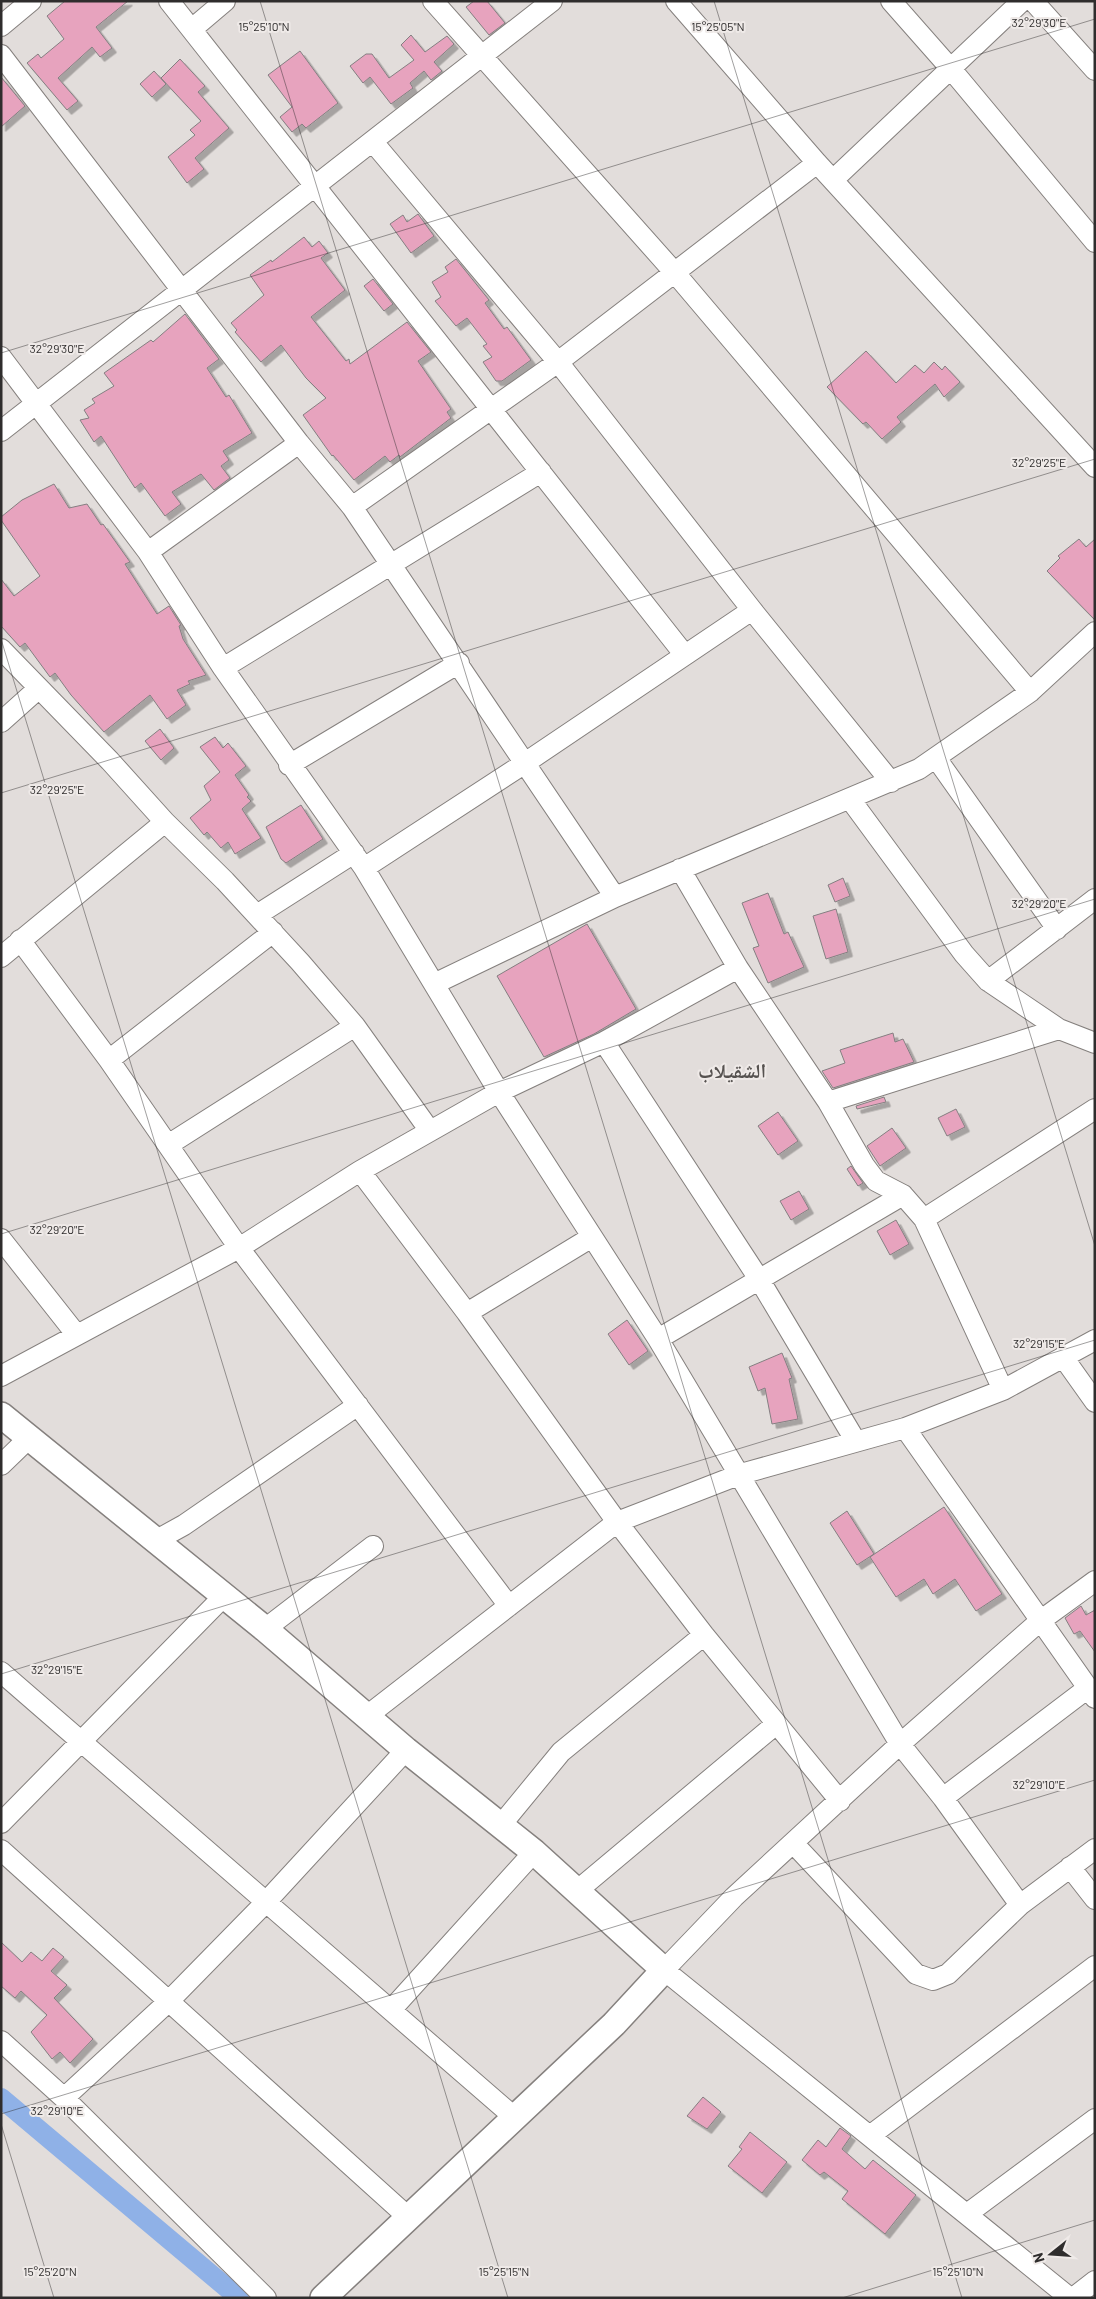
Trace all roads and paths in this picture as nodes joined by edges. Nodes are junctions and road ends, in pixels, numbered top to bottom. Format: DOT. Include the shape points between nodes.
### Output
graph roads {
  1 [pos="30,1"];
  2 [pos="169,1"];
  3 [pos="225,1"];
  4 [pos="433,1"];
  5 [pos="552,1"];
  6 [pos="676,1"];
  7 [pos="891,1"];
  8 [pos="1022,1"];
  9 [pos="1034,1"];
  10 [pos="1,26"];
  11 [pos="192,29"];
  12 [pos="1,55"];
  13 [pos="481,57"];
  14 [pos="951,69"];
  15 [pos="1095,70"];
  16 [pos="373,142"];
  17 [pos="817,163"];
  18 [pos="833,180"];
  19 [pos="315,185"];
  20 [pos="1095,242"];
  21 [pos="675,273"];
  22 [pos="180,290"];
  23 [pos="1,357"];
  24 [pos="558,362"];
  25 [pos="36,403"];
  26 [pos="493,410"];
  27 [pos="1,431"];
  28 [pos="299,443"];
  29 [pos="1095,467"];
  30 [pos="541,472"];
  31 [pos="352,508"];
  32 [pos="148,552"];
  33 [pos="392,564"];
  34 [pos="752,610"];
  35 [pos="1092,640"];
  36 [pos="1,649"];
  37 [pos="684,654"];
  38 [pos="459,663"];
  39 [pos="223,668"];
  40 [pos="38,688"];
  41 [pos="1030,692"];
  42 [pos="1,722"];
  43 [pos="936,758"];
  44 [pos="526,763"];
  45 [pos="289,765"];
  46 [pos="891,782"];
  47 [pos="850,800"];
  48 [pos="165,822"];
  49 [pos="359,861"];
  50 [pos="680,869"];
  51 [pos="615,897"];
  52 [pos="1095,899"];
  53 [pos="256,915"];
  54 [pos="1057,929"];
  55 [pos="273,932"];
  56 [pos="20,940"];
  57 [pos="1,957"];
  58 [pos="738,968"];
  59 [pos="988,981"];
  60 [pos="434,984"];
  61 [pos="355,1026"];
  62 [pos="1059,1029"];
  63 [pos="604,1042"];
  64 [pos="1095,1043"];
  65 [pos="109,1060"];
  66 [pos="499,1092"];
  67 [pos="828,1102"];
  68 [pos="1095,1109"];
  69 [pos="430,1131"];
  70 [pos="168,1145"];
  71 [pos="360,1172"];
  72 [pos="903,1195"];
  73 [pos="924,1219"];
  74 [pos="592,1237"];
  75 [pos="4,1246"];
  76 [pos="240,1248"];
  77 [pos="759,1279"];
  78 [pos="467,1313"];
  79 [pos="76,1334"];
  80 [pos="658,1339"];
  81 [pos="1095,1340"];
  82 [pos="1063,1357"];
  83 [pos="1,1376"];
  84 [pos="1003,1390"];
  85 [pos="1095,1402"];
  86 [pos="358,1405"];
  87 [pos="1,1414"];
  88 [pos="905,1428"];
  89 [pos="30,1437"];
  90 [pos="854,1440"];
  91 [pos="1,1465"];
  92 [pos="741,1474"];
  93 [pos="617,1522"];
  94 [pos="155,1541"];
  95 [pos="372,1546"];
  96 [pos="1095,1581"];
  97 [pos="224,1596"];
  98 [pos="509,1606"];
  99 [pos="1040,1621"];
  100 [pos="265,1629"];
  101 [pos="704,1635"];
  102 [pos="1,1672"];
  103 [pos="1091,1693"];
  104 [pos="367,1716"];
  105 [pos="776,1724"];
  106 [pos="81,1741"];
  107 [pos="900,1744"];
  108 [pos="406,1750"];
  109 [pos="943,1798"];
  110 [pos="840,1801"];
  111 [pos="1,1823"];
  112 [pos="501,1825"];
  113 [pos="794,1844"];
  114 [pos="1095,1849"];
  115 [pos="1,1850"];
  116 [pos="534,1852"];
  117 [pos="1070,1867"];
  118 [pos="578,1890"];
  119 [pos="1095,1899"];
  120 [pos="266,1902"];
  121 [pos="1020,1905"];
  122 [pos="1095,1966"];
  123 [pos="664,1970"];
  124 [pos="168,2002"];
  125 [pos="390,2010"];
  126 [pos="1,2040"];
  127 [pos="64,2098"];
  128 [pos="514,2117"];
  129 [pos="1095,2119"];
  130 [pos="871,2135"];
  131 [pos="967,2214"];
  132 [pos="408,2217"];
  133 [pos="1095,2281"];
  134 [pos="266,2298"];
  135 [pos="323,2298"];
  136 [pos="1072,2298"];
  1 -- 10 [label="street"];
  2 -- 11 [label="street"];
  3 -- 11 [label="street"];
  4 -- 13 [label="street"];
  5 -- 13 [label="street"];
  6 -- 17 [label="street"];
  7 -- 14 [label="street"];
  8 -- 14 [label="street"];
  9 -- 15 [label="street"];
  11 -- 19 [label="street"];
  12 -- 22 [label="street"];
  13 -- 16 [label="street"];
  13 -- 21 [label="street"];
  14 -- 18 [label="street"];
  14 -- 20 [label="street"];
  16 -- 19 [label="street"];
  16 -- 24 [label="street"];
  17 -- 18 [label="street"];
  17 -- 21 [label="street"];
  18 -- 29 [label="street"];
  19 -- 22 [label="street"];
  19 -- 26 [label="street"];
  21 -- 24 [label="street"];
  21 -- 41 [label="street"];
  22 -- 25 [label="street"];
  22 -- 28 [label="street"];
  23 -- 25 [label="street"];
  24 -- 26 [label="street"];
  24 -- 34 [label="street"];
  25 -- 27 [label="street"];
  25 -- 32 [label="street"];
  26 -- 30 [label="street"];
  26 -- 31 [label="street"];
  28 -- 31 [label="street"];
  28 -- 32 [label="street"];
  30 -- 33 [label="street"];
  30 -- 37 [label="street"];
  31 -- 33 [label="street"];
  32 -- 39 [label="street"];
  33 -- 38 [label="street"];
  33 -- 39 [label="street"];
  34 -- 37 [label="street"];
  34 -- 46 [label="street"];
  35 -- 41 [label="street"];
  36 -- 40 [label="street"];
  37 -- 44 [label="street"];
  38 -- 44 [label="street"];
  38 -- 45 [label="street"];
  39 -- 45 [label="street"];
  40 -- 42 [label="street"];
  40 -- 48 [label="street" via="110,760"];
  41 -- 43 [label="street"];
  43 -- 46 [label="street"];
  43 -- 54 [label="street"];
  44 -- 49 [label="street"];
  44 -- 51 [label="street"];
  45 -- 49 [label="street"];
  46 -- 47 [label="street"];
  47 -- 50 [label="street"];
  47 -- 59 [label="street" via="964,954"];
  48 -- 53 [label="street"];
  48 -- 56 [label="street"];
  49 -- 53 [label="street"];
  49 -- 60 [label="street"];
  50 -- 51 [label="street"];
  50 -- 58 [label="street"];
  51 -- 60 [label="street"];
  52 -- 54 [label="street"];
  53 -- 55 [label="street"];
  54 -- 59 [label="street"];
  55 -- 61 [label="street"];
  55 -- 65 [label="street"];
  56 -- 57 [label="street"];
  56 -- 65 [label="street"];
  58 -- 63 [label="street"];
  58 -- 67 [label="street"];
  59 -- 62 [label="street"];
  60 -- 66 [label="street"];
  61 -- 69 [label="street"];
  61 -- 70 [label="street"];
  62 -- 64 [label="street"];
  62 -- 67 [label="street"];
  63 -- 66 [label="street"];
  63 -- 77 [label="street"];
  65 -- 70 [label="street"];
  66 -- 69 [label="street"];
  66 -- 74 [label="street"];
  67 -- 72 [label="street" via="876,1181"];
  68 -- 73 [label="street"];
  69 -- 71 [label="street"];
  70 -- 76 [label="street"];
  71 -- 76 [label="street"];
  71 -- 78 [label="street"];
  72 -- 73 [label="street"];
  72 -- 77 [label="street"];
  73 -- 84 [label="street"];
  74 -- 78 [label="street"];
  74 -- 80 [label="street"];
  75 -- 79 [label="street"];
  76 -- 79 [label="street"];
  76 -- 86 [label="street"];
  77 -- 80 [label="street"];
  77 -- 90 [label="street"];
  78 -- 93 [label="street"];
  79 -- 83 [label="street"];
  80 -- 92 [label="street"];
  81 -- 82 [label="street"];
  82 -- 84 [label="street"];
  82 -- 85 [label="street"];
  84 -- 88 [label="street"];
  86 -- 94 [label="street" via="184,1525"];
  86 -- 98 [label="street"];
  87 -- 89 [label="street"];
  88 -- 90 [label="street"];
  88 -- 99 [label="street"];
  89 -- 91 [label="street"];
  89 -- 94 [label="street"];
  90 -- 92 [label="street"];
  92 -- 93 [label="street"];
  92 -- 107 [label="street"];
  93 -- 98 [label="street"];
  93 -- 101 [label="street"];
  94 -- 97 [label="street"];
  95 -- 100 [label="street"];
  96 -- 99 [label="street"];
  97 -- 100 [label="street"];
  97 -- 106 [label="street"];
  98 -- 104 [label="street"];
  99 -- 103 [label="street"];
  99 -- 107 [label="street"];
  100 -- 104 [label="street"];
  101 -- 105 [label="street"];
  101 -- 112 [label="street" via="561,1752"];
  102 -- 106 [label="street"];
  103 -- 109 [label="street"];
  104 -- 108 [label="street"];
  105 -- 110 [label="street"];
  105 -- 118 [label="street"];
  106 -- 111 [label="street"];
  106 -- 120 [label="street"];
  107 -- 109 [label="street"];
  107 -- 110 [label="street"];
  108 -- 112 [label="street"];
  108 -- 120 [label="street"];
  109 -- 121 [label="street"];
  110 -- 113 [label="street"];
  112 -- 116 [label="street"];
  113 -- 121 [label="street" via="916,1974 933,1980 948,1974"];
  113 -- 123 [label="street" via="734,1897"];
  114 -- 117 [label="street"];
  115 -- 124 [label="street"];
  116 -- 118 [label="street"];
  116 -- 125 [label="street"];
  117 -- 119 [label="street"];
  117 -- 121 [label="street"];
  118 -- 123 [label="street"];
  120 -- 124 [label="street"];
  120 -- 125 [label="street"];
  122 -- 130 [label="street"];
  123 -- 128 [label="street" via="614,2024"];
  123 -- 130 [label="street"];
  124 -- 127 [label="street"];
  124 -- 132 [label="street"];
  125 -- 128 [label="street"];
  126 -- 127 [label="street"];
  127 -- 134 [label="street"];
  128 -- 132 [label="street"];
  129 -- 131 [label="street"];
  130 -- 131 [label="street"];
  131 -- 136 [label="street"];
  132 -- 135 [label="street"];
  133 -- 136 [label="street"];
}
